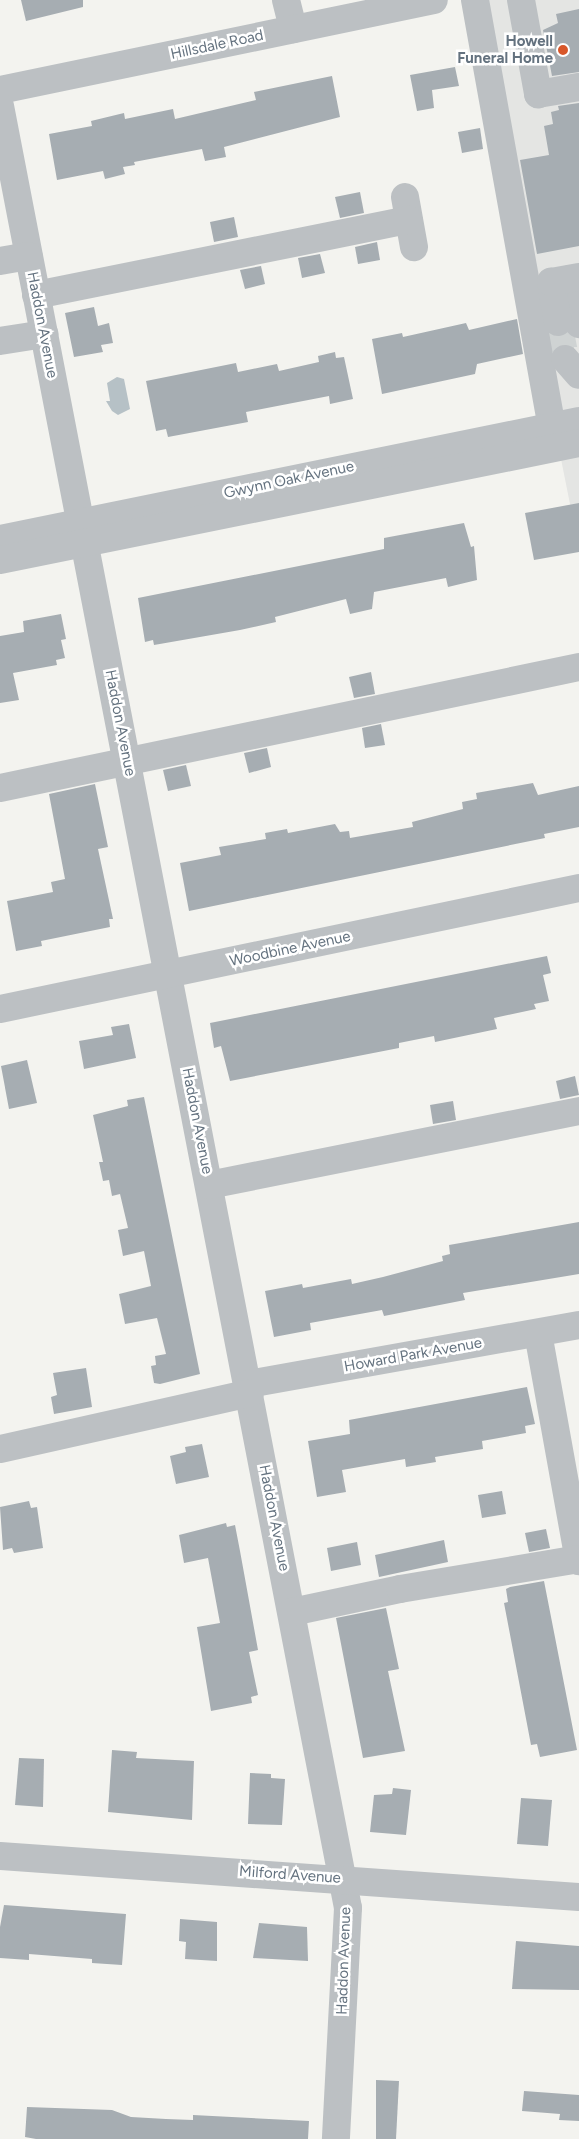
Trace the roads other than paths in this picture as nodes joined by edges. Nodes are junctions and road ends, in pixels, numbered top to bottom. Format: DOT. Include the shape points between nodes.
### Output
graph roads {
  1 [pos="286,0"];
  2 [pos="434,0"];
  3 [pos="475,0"];
  4 [pos="521,0"];
  5 [pos="292,29"];
  6 [pos="579,87"];
  7 [pos="0,90"];
  8 [pos="0,106"];
  9 [pos="414,248"];
  10 [pos="29,256"];
  11 [pos="0,262"];
  12 [pos="575,278"];
  13 [pos="36,295"];
  14 [pos="569,323"];
  15 [pos="44,334"];
  16 [pos="0,340"];
  17 [pos="579,421"];
  18 [pos="552,426"];
  19 [pos="579,443"];
  20 [pos="83,533"];
  21 [pos="0,539"];
  22 [pos="0,560"];
  23 [pos="578,672"];
  24 [pos="127,761"];
  25 [pos="0,788"];
  26 [pos="579,888"];
  27 [pos="168,974"];
  28 [pos="0,1009"];
  29 [pos="579,1111"];
  30 [pos="209,1185"];
  31 [pos="579,1325"];
  32 [pos="538,1333"];
  33 [pos="249,1389"];
  34 [pos="0,1449"];
  35 [pos="579,1560"];
  36 [pos="292,1612"];
  37 [pos="0,1856"];
  38 [pos="343,1878"];
  39 [pos="579,1897"];
  40 [pos="336,2139"];
  1 -- 5 [label="street"];
  2 -- 5 [label="street, Hillsdale Road"];
  3 -- 18 [label="street"];
  4 -- 6 [label="street" via="538,94"];
  5 -- 7 [label="street, Hillsdale Road"];
  8 -- 10 [label="street, Haddon Avenue"];
  9 -- 13 [label="street" via="407,208"];
  10 -- 11 [label="street"];
  10 -- 13 [label="street, Haddon Avenue"];
  12 -- 14 [label="street" via="551,282"];
  13 -- 15 [label="street, Haddon Avenue"];
  15 -- 16 [label="street"];
  15 -- 20 [label="street, Haddon Avenue"];
  17 -- 18 [label="street, Gwynn Oak Avenue"];
  18 -- 20 [label="street, Gwynn Oak Avenue"];
  19 -- 20 [label="street, Gwynn Oak Avenue"];
  20 -- 21 [label="street, Gwynn Oak Avenue"];
  20 -- 22 [label="street, Gwynn Oak Avenue"];
  20 -- 24 [label="street, Haddon Avenue"];
  23 -- 24 [label="street"];
  24 -- 25 [label="street"];
  24 -- 27 [label="street, Haddon Avenue"];
  26 -- 27 [label="street, Woodbine Avenue"];
  27 -- 28 [label="street, Woodbine Avenue"];
  27 -- 30 [label="street, Haddon Avenue"];
  29 -- 30 [label="street"];
  30 -- 33 [label="street, Haddon Avenue"];
  31 -- 32 [label="street, Howard Park Avenue"];
  32 -- 33 [label="street, Howard Park Avenue"];
  32 -- 35 [label="street"];
  33 -- 34 [label="street, Howard Park Avenue"];
  33 -- 36 [label="street, Haddon Avenue"];
  35 -- 36 [label="street" via="400,1589"];
  36 -- 38 [label="street, Haddon Avenue"];
  37 -- 38 [label="street, Milford Avenue"];
  38 -- 39 [label="street, Milford Avenue"];
  38 -- 40 [label="street, Haddon Avenue" via="348,1908"];
}
